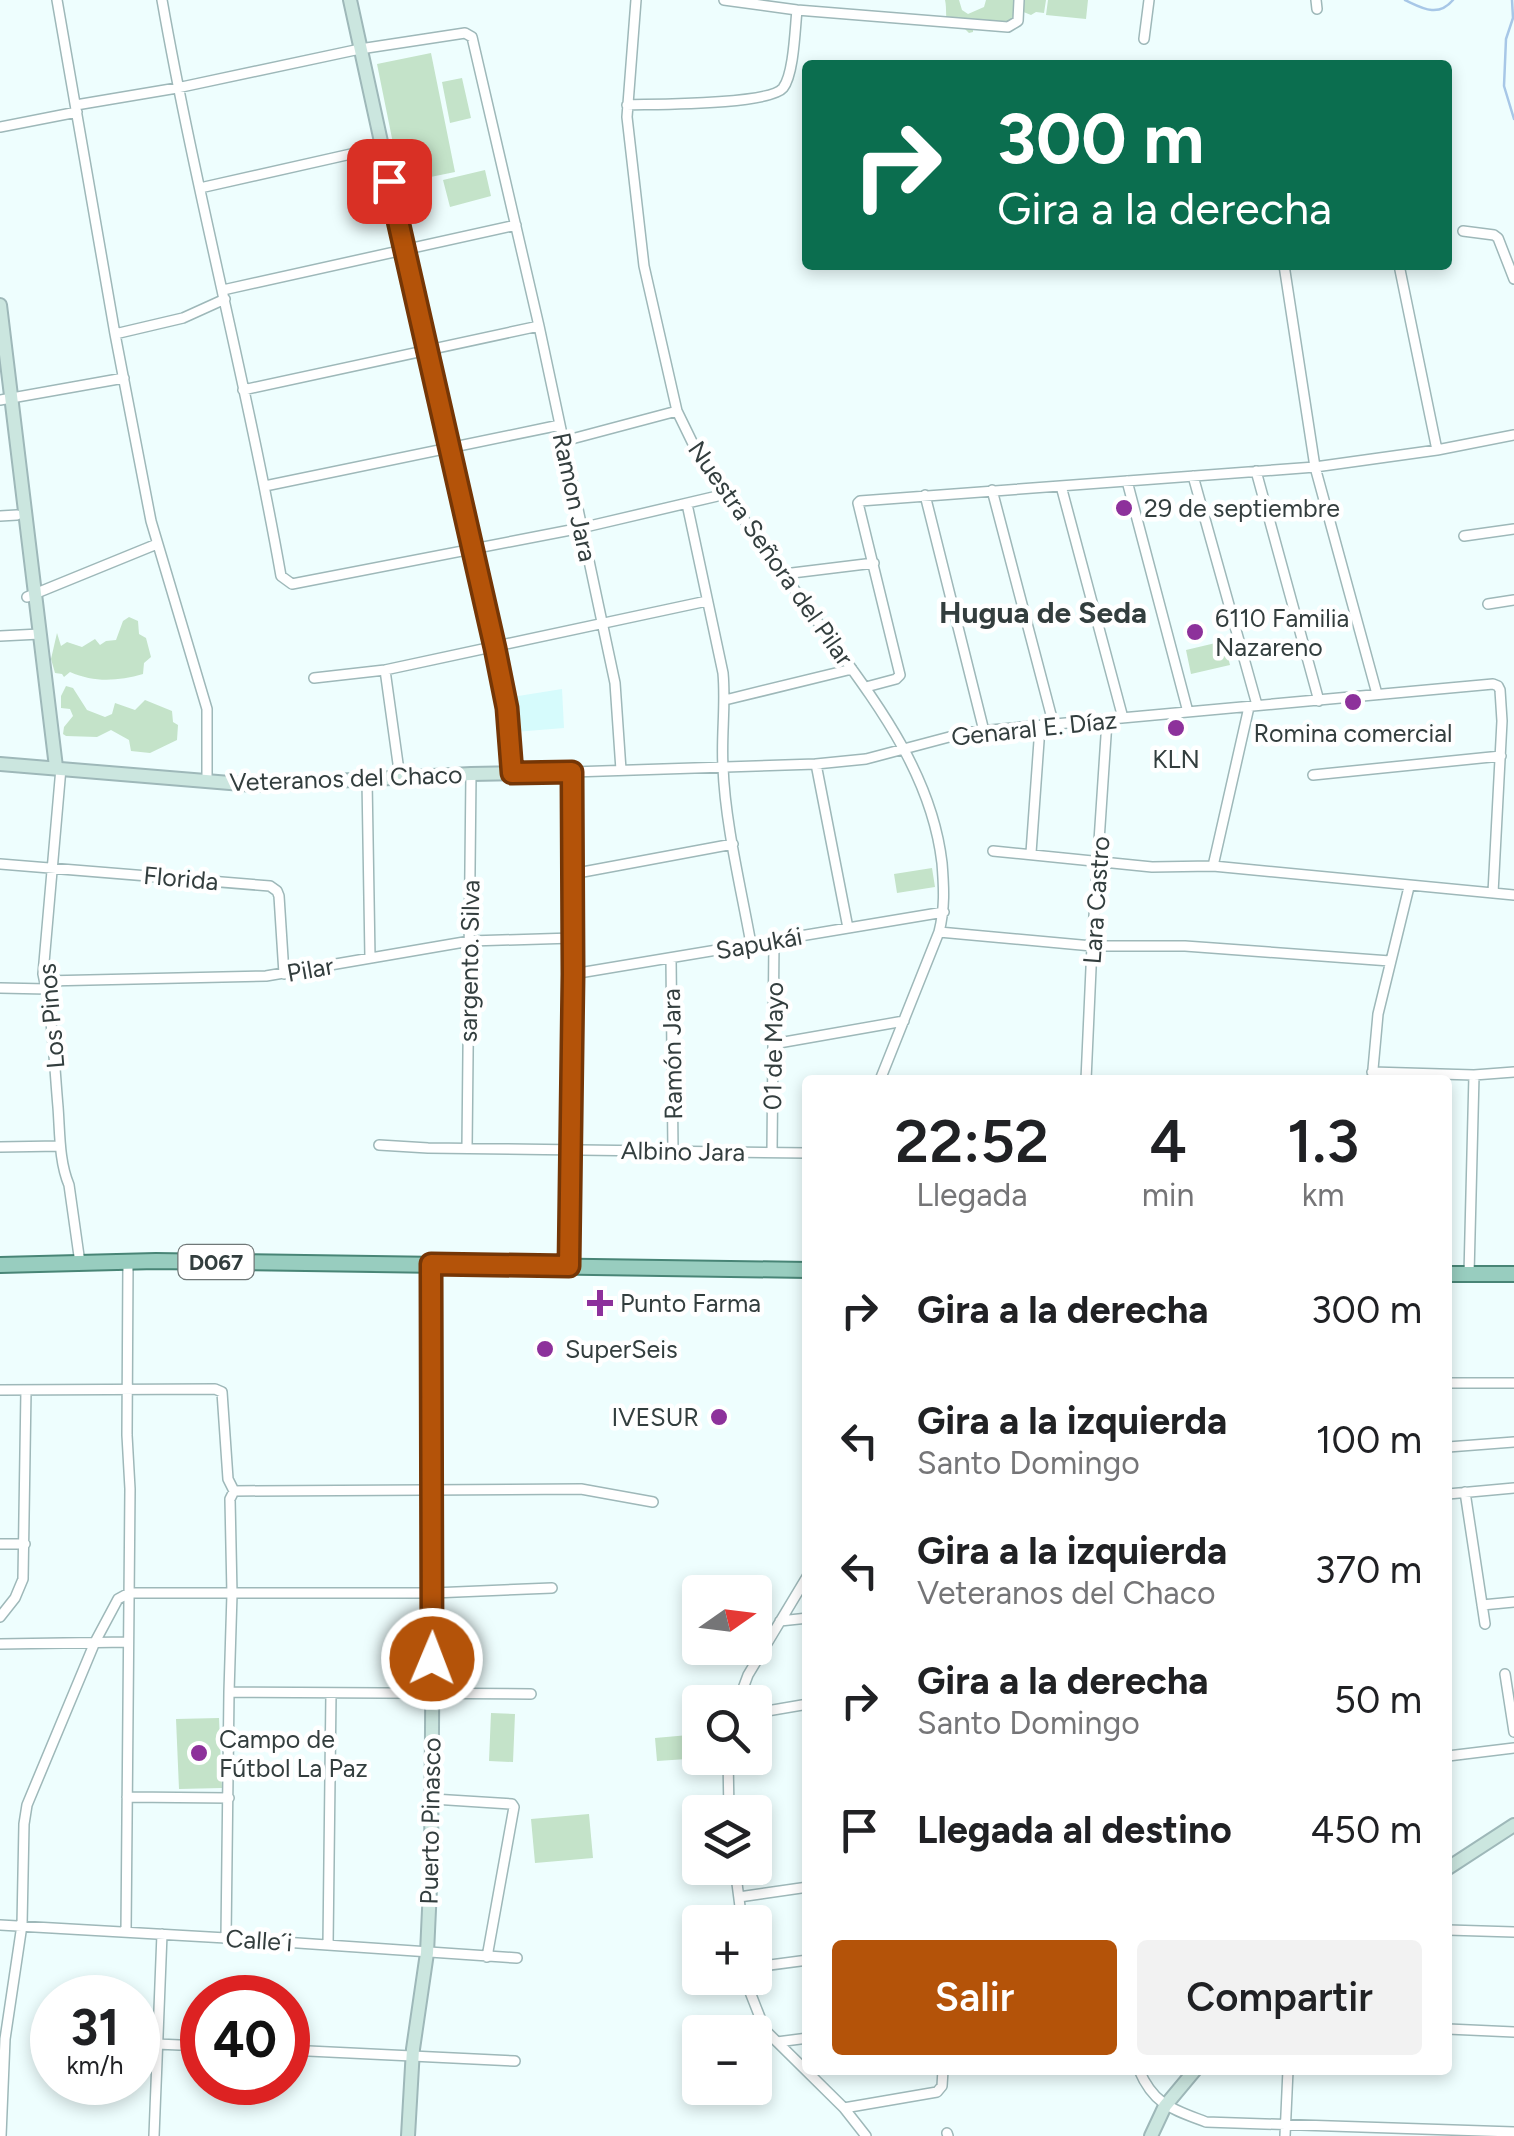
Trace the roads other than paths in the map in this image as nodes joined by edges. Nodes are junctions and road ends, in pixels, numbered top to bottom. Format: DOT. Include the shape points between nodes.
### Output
graph roads {
  1 [pos="57,0"];
  2 [pos="162,0"];
  3 [pos="350,0"];
  4 [pos="636,0"];
  5 [pos="724,0"];
  6 [pos="1020,0"];
  7 [pos="1149,0"];
  8 [pos="792,6"];
  9 [pos="1144,39"];
  10 [pos="360,49"];
  11 [pos="177,88"];
  12 [pos="626,105"];
  13 [pos="76,108"];
  14 [pos="0,127"];
  15 [pos="382,147"];
  16 [pos="200,188"];
  17 [pos="516,225"];
  18 [pos="1462,231"];
  19 [pos="404,248"];
  20 [pos="1285,270"];
  21 [pos="1400,270"];
  22 [pos="1514,278"];
  23 [pos="224,294"];
  24 [pos="0,305"];
  25 [pos="539,326"];
  26 [pos="115,334"];
  27 [pos="427,348"];
  28 [pos="0,377"];
  29 [pos="124,378"];
  30 [pos="243,390"];
  31 [pos="5,399"];
  32 [pos="677,411"];
  33 [pos="560,425"];
  34 [pos="1514,435"];
  35 [pos="564,441"];
  36 [pos="448,448"];
  37 [pos="1437,450"];
  38 [pos="1316,467"];
  39 [pos="1256,471"];
  40 [pos="1194,476"];
  41 [pos="1127,481"];
  42 [pos="265,486"];
  43 [pos="1062,486"];
  44 [pos="992,490"];
  45 [pos="726,494"];
  46 [pos="926,495"];
  47 [pos="687,504"];
  48 [pos="17,515"];
  49 [pos="0,516"];
  50 [pos="581,528"];
  51 [pos="1514,529"];
  52 [pos="1464,536"];
  53 [pos="156,544"];
  54 [pos="471,548"];
  55 [pos="874,562"];
  56 [pos="784,574"];
  57 [pos="31,596"];
  58 [pos="1514,600"];
  59 [pos="707,602"];
  60 [pos="1488,604"];
  61 [pos="602,623"];
  62 [pos="35,634"];
  63 [pos="0,636"];
  64 [pos="495,648"];
  65 [pos="852,669"];
  66 [pos="385,670"];
  67 [pos="314,678"];
  68 [pos="866,687"];
  69 [pos="1376,694"];
  70 [pos="726,700"];
  71 [pos="1319,701"];
  72 [pos="1253,706"];
  73 [pos="1188,712"];
  74 [pos="1123,718"];
  75 [pos="1108,721"];
  76 [pos="1502,721"];
  77 [pos="1054,726"];
  78 [pos="1040,727"];
  79 [pos="1513,728"];
  80 [pos="984,731"];
  81 [pos="906,750"];
  82 [pos="1501,756"];
  83 [pos="0,764"];
  84 [pos="816,764"];
  85 [pos="54,767"];
  86 [pos="722,768"];
  87 [pos="621,770"];
  88 [pos="572,772"];
  89 [pos="512,773"];
  90 [pos="471,774"];
  91 [pos="1313,775"];
  92 [pos="400,778"];
  93 [pos="367,780"];
  94 [pos="207,782"];
  95 [pos="733,844"];
  96 [pos="994,851"];
  97 [pos="1031,854"];
  98 [pos="1100,861"];
  99 [pos="0,864"];
  100 [pos="1213,866"];
  101 [pos="52,867"];
  102 [pos="572,874"];
  103 [pos="1409,887"];
  104 [pos="1493,893"];
  105 [pos="1514,896"];
  106 [pos="944,912"];
  107 [pos="848,928"];
  108 [pos="939,932"];
  109 [pos="573,938"];
  110 [pos="774,940"];
  111 [pos="470,941"];
  112 [pos="751,944"];
  113 [pos="1092,946"];
  114 [pos="370,958"];
  115 [pos="671,958"];
  116 [pos="1390,962"];
  117 [pos="284,974"];
  118 [pos="573,974"];
  119 [pos="46,985"];
  120 [pos="0,988"];
  121 [pos="904,1020"];
  122 [pos="774,1044"];
  123 [pos="1514,1072"];
  124 [pos="1474,1074"];
  125 [pos="882,1075"];
  126 [pos="1086,1075"];
  127 [pos="1372,1075"];
  128 [pos="1423,1075"];
  129 [pos="379,1145"];
  130 [pos="60,1146"];
  131 [pos="0,1147"];
  132 [pos="467,1148"];
  133 [pos="569,1149"];
  134 [pos="673,1151"];
  135 [pos="772,1152"];
  136 [pos="802,1153"];
  137 [pos="128,1262"];
  138 [pos="80,1263"];
  139 [pos="0,1264"];
  140 [pos="431,1264"];
  141 [pos="569,1266"];
  142 [pos="802,1270"];
  143 [pos="1452,1274"];
  144 [pos="1469,1274"];
  145 [pos="1514,1274"];
  146 [pos="1452,1383"];
  147 [pos="1514,1383"];
  148 [pos="0,1390"];
  149 [pos="26,1390"];
  150 [pos="127,1390"];
  151 [pos="1514,1442"];
  152 [pos="1452,1447"];
  153 [pos="1514,1488"];
  154 [pos="234,1491"];
  155 [pos="432,1491"];
  156 [pos="1465,1492"];
  157 [pos="1452,1494"];
  158 [pos="653,1502"];
  159 [pos="0,1544"];
  160 [pos="25,1544"];
  161 [pos="802,1586"];
  162 [pos="552,1588"];
  163 [pos="129,1593"];
  164 [pos="433,1593"];
  165 [pos="232,1594"];
  166 [pos="1514,1602"];
  167 [pos="1482,1605"];
  168 [pos="0,1618"];
  169 [pos="802,1619"];
  170 [pos="780,1621"];
  171 [pos="1485,1624"];
  172 [pos="95,1642"];
  173 [pos="128,1642"];
  174 [pos="0,1644"];
  175 [pos="1505,1674"];
  176 [pos="744,1685"];
  177 [pos="229,1692"];
  178 [pos="432,1692"];
  179 [pos="330,1693"];
  180 [pos="532,1694"];
  181 [pos="802,1705"];
  182 [pos="772,1710"];
  183 [pos="1514,1732"];
  184 [pos="1514,1748"];
  185 [pos="1452,1756"];
  186 [pos="127,1797"];
  187 [pos="229,1798"];
  188 [pos="432,1799"];
  189 [pos="1513,1827"];
  190 [pos="1452,1863"];
  191 [pos="737,1885"];
  192 [pos="802,1889"];
  193 [pos="739,1896"];
  194 [pos="740,1905"];
  195 [pos="0,1925"];
  196 [pos="22,1925"];
  197 [pos="1452,1930"];
  198 [pos="126,1932"];
  199 [pos="1514,1932"];
  200 [pos="162,1934"];
  201 [pos="226,1938"];
  202 [pos="328,1945"];
  203 [pos="427,1953"];
  204 [pos="487,1956"];
  205 [pos="517,1958"];
  206 [pos="802,1961"];
  207 [pos="772,1965"];
  208 [pos="160,1978"];
  209 [pos="751,1995"];
  210 [pos="1452,2029"];
  211 [pos="1514,2032"];
  212 [pos="802,2039"];
  213 [pos="777,2042"];
  214 [pos="310,2051"];
  215 [pos="413,2056"];
  216 [pos="515,2061"];
  217 [pos="802,2067"];
  218 [pos="810,2075"];
  219 [pos="943,2075"];
  220 [pos="1140,2075"];
  221 [pos="1191,2075"];
  222 [pos="1288,2075"];
  223 [pos="155,2105"];
  224 [pos="1164,2106"];
  225 [pos="844,2108"];
  226 [pos="1285,2124"];
  227 [pos="1514,2132"];
  228 [pos="1445,2133"];
  229 [pos="1,2136"];
  230 [pos="154,2136"];
  231 [pos="408,2136"];
  232 [pos="866,2136"];
  233 [pos="1152,2136"];
  234 [pos="1285,2136"];
  1 -- 13 [label="street"];
  2 -- 11 [label="street"];
  3 -- 10 [label="street"];
  4 -- 12 [label="street, Nuestra Señora del Pilar"];
  5 -- 8 [label="street"];
  6 -- 8 [label="street" via="1018,21 1008,27"];
  7 -- 9 [label="street"];
  8 -- 12 [label="street" via="789,76 776,94"];
  10 -- 11 [label="street"];
  10 -- 15 [label="street"];
  10 -- 17 [label="street, Ramon Jara" via="472,37"];
  11 -- 13 [label="street"];
  11 -- 16 [label="street"];
  12 -- 32 [label="street, Nuestra Señora del Pilar" via="644,266"];
  13 -- 14 [label="street"];
  13 -- 26 [label="street"];
  15 -- 16 [label="street"];
  15 -- 19 [label="street"];
  16 -- 23 [label="street"];
  17 -- 19 [label="street"];
  17 -- 25 [label="street, Ramon Jara"];
  18 -- 22 [label="street" via="1498,238"];
  19 -- 23 [label="street"];
  19 -- 27 [label="street"];
  20 -- 38 [label="street"];
  21 -- 37 [label="street"];
  23 -- 26 [label="street" via="183,318"];
  23 -- 30 [label="street"];
  24 -- 31 [label="street"];
  25 -- 27 [label="street"];
  25 -- 33 [label="street, Ramon Jara"];
  26 -- 29 [label="street"];
  27 -- 30 [label="street"];
  27 -- 36 [label="street"];
  28 -- 31 [label="street, Los Pinos"];
  29 -- 31 [label="street"];
  29 -- 53 [label="street"];
  30 -- 42 [label="street"];
  31 -- 48 [label="street, Los Pinos"];
  31 -- 57 [label="street"];
  32 -- 35 [label="street"];
  32 -- 45 [label="street, Nuestra Señora del Pilar"];
  33 -- 35 [label="street, Ramon Jara"];
  33 -- 36 [label="street"];
  34 -- 37 [label="street"];
  35 -- 50 [label="street, Ramon Jara"];
  36 -- 42 [label="street"];
  36 -- 54 [label="street"];
  37 -- 38 [label="street"];
  38 -- 39 [label="street"];
  38 -- 69 [label="street"];
  39 -- 40 [label="street"];
  39 -- 71 [label="street"];
  40 -- 41 [label="street"];
  40 -- 72 [label="street"];
  41 -- 43 [label="street"];
  41 -- 73 [label="street"];
  42 -- 54 [label="street" via="281,576 290,584"];
  43 -- 44 [label="street"];
  43 -- 74 [label="street"];
  44 -- 46 [label="street"];
  44 -- 77 [label="street"];
  45 -- 47 [label="street"];
  45 -- 56 [label="street, Nuestra Señora del Pilar"];
  46 -- 55 [label="street" via="858,503"];
  46 -- 80 [label="street"];
  47 -- 50 [label="street"];
  47 -- 59 [label="street"];
  48 -- 49 [label="street"];
  48 -- 57 [label="street, Los Pinos"];
  50 -- 54 [label="street"];
  50 -- 61 [label="street, Ramon Jara"];
  51 -- 52 [label="street"];
  53 -- 57 [label="street"];
  53 -- 94 [label="street" via="207,709"];
  54 -- 64 [label="street"];
  55 -- 56 [label="street"];
  55 -- 68 [label="street" via="900,675"];
  56 -- 65 [label="street, Nuestra Señora del Pilar"];
  57 -- 62 [label="street, Los Pinos"];
  58 -- 60 [label="street"];
  59 -- 61 [label="street"];
  59 -- 70 [label="street"];
  61 -- 64 [label="street"];
  61 -- 87 [label="street, Ramon Jara" via="616,683"];
  62 -- 63 [label="street"];
  62 -- 85 [label="street, Los Pinos"];
  64 -- 66 [label="street"];
  64 -- 89 [label="street"];
  65 -- 68 [label="street, Nuestra Señora del Pilar"];
  65 -- 70 [label="street"];
  66 -- 67 [label="street"];
  66 -- 92 [label="street"];
  68 -- 81 [label="street, Nuestra Señora del Pilar"];
  69 -- 71 [label="street, Genaral E. Díaz"];
  69 -- 76 [label="street, Genaral E. Díaz" via="1493,684"];
  70 -- 86 [label="street"];
  71 -- 72 [label="street, Genaral E. Díaz"];
  72 -- 73 [label="street, Genaral E. Díaz"];
  72 -- 100 [label="street"];
  73 -- 74 [label="street, Genaral E. Díaz"];
  74 -- 75 [label="street, Genaral E. Díaz"];
  75 -- 77 [label="street, Genaral E. Díaz"];
  75 -- 98 [label="street, Lara Castro"];
  76 -- 79 [label="street"];
  76 -- 82 [label="street"];
  77 -- 78 [label="street, Genaral E. Díaz"];
  78 -- 80 [label="street, Genaral E. Díaz"];
  78 -- 97 [label="street"];
  80 -- 81 [label="street, Genaral E. Díaz"];
  81 -- 84 [label="street, Genaral E. Díaz"];
  81 -- 106 [label="street, Nuestra Señora del Pilar" via="936,830"];
  82 -- 91 [label="street"];
  82 -- 104 [label="street"];
  83 -- 85 [label="street, Veteranos del Chaco"];
  84 -- 86 [label="street, Genaral E. Díaz"];
  84 -- 107 [label="street"];
  85 -- 94 [label="street, Veteranos del Chaco"];
  85 -- 101 [label="street, Los Pinos"];
  86 -- 87 [label="street, Genaral E. Díaz"];
  86 -- 95 [label="street"];
  87 -- 88 [label="street, Genaral E. Díaz"];
  88 -- 89 [label="street, Veteranos del Chaco"];
  88 -- 102 [label="street"];
  89 -- 90 [label="street, Veteranos del Chaco"];
  90 -- 92 [label="street, Veteranos del Chaco"];
  90 -- 111 [label="street, sargento. Silva"];
  92 -- 93 [label="street, Veteranos del Chaco"];
  93 -- 94 [label="street, Veteranos del Chaco"];
  93 -- 114 [label="street"];
  95 -- 102 [label="street"];
  95 -- 112 [label="street"];
  96 -- 97 [label="street"];
  97 -- 98 [label="street"];
  98 -- 100 [label="street"];
  98 -- 113 [label="street, Lara Castro"];
  99 -- 101 [label="street, Florida"];
  100 -- 103 [label="street"];
  101 -- 117 [label="street, Florida" via="274,888"];
  101 -- 119 [label="street, Los Pinos"];
  102 -- 109 [label="street"];
  103 -- 104 [label="street"];
  103 -- 116 [label="street"];
  104 -- 105 [label="street"];
  106 -- 107 [label="street, Sapukái"];
  106 -- 108 [label="street, Nuestra Señora del Pilar"];
  107 -- 110 [label="street, Sapukái"];
  108 -- 113 [label="street"];
  108 -- 121 [label="street, Nuestra Señora del Pilar"];
  109 -- 111 [label="street, Pilar"];
  109 -- 118 [label="street"];
  110 -- 112 [label="street, Sapukái"];
  110 -- 122 [label="street, 01 de Mayo"];
  111 -- 114 [label="street, Pilar"];
  111 -- 132 [label="street, sargento. Silva"];
  112 -- 115 [label="street, Sapukái"];
  113 -- 116 [label="street"];
  113 -- 126 [label="street, Lara Castro"];
  114 -- 117 [label="street, Pilar"];
  115 -- 118 [label="street, Sapukái"];
  115 -- 134 [label="street, Ramón Jara"];
  116 -- 127 [label="street"];
  117 -- 119 [label="street, Pilar"];
  118 -- 133 [label="street"];
  119 -- 120 [label="street, Pilar"];
  119 -- 130 [label="street, Los Pinos"];
  121 -- 122 [label="street"];
  121 -- 125 [label="street, Nuestra Señora del Pilar"];
  122 -- 135 [label="street, 01 de Mayo"];
  123 -- 124 [label="street"];
  124 -- 128 [label="street"];
  124 -- 144 [label="street"];
  129 -- 132 [label="street, Albino Jara"];
  130 -- 131 [label="street"];
  130 -- 138 [label="street, Los Pinos"];
  132 -- 133 [label="street, Albino Jara"];
  133 -- 134 [label="street, Albino Jara"];
  133 -- 141 [label="street"];
  134 -- 135 [label="street, Albino Jara"];
  135 -- 136 [label="street, Albino Jara"];
  137 -- 138 [label="main road, D067"];
  137 -- 140 [label="main road, D067"];
  137 -- 150 [label="street"];
  138 -- 139 [label="main road, D067"];
  140 -- 141 [label="main road, D067"];
  140 -- 155 [label="street, Puerto Pinasco"];
  141 -- 142 [label="main road, D067"];
  143 -- 144 [label="main road"];
  144 -- 145 [label="main road"];
  146 -- 147 [label="street"];
  148 -- 149 [label="street"];
  149 -- 150 [label="street"];
  149 -- 160 [label="street"];
  150 -- 154 [label="street" via="221,1391"];
  150 -- 163 [label="street"];
  151 -- 152 [label="street"];
  153 -- 156 [label="street"];
  154 -- 155 [label="street"];
  154 -- 165 [label="street"];
  155 -- 158 [label="street" via="581,1489"];
  155 -- 164 [label="street, Puerto Pinasco"];
  156 -- 157 [label="street"];
  156 -- 167 [label="street"];
  159 -- 160 [label="street"];
  160 -- 168 [label="street" via="20,1589"];
  161 -- 170 [label="street"];
  162 -- 164 [label="street"];
  163 -- 165 [label="street"];
  163 -- 172 [label="street" via="118,1599"];
  163 -- 173 [label="street"];
  164 -- 165 [label="street"];
  164 -- 178 [label="street, Puerto Pinasco"];
  165 -- 177 [label="street"];
  166 -- 167 [label="street"];
  167 -- 171 [label="street"];
  169 -- 170 [label="street"];
  170 -- 176 [label="street"];
  172 -- 173 [label="street"];
  172 -- 174 [label="street"];
  172 -- 196 [label="street" via="27,1805"];
  173 -- 186 [label="street"];
  175 -- 183 [label="street"];
  177 -- 179 [label="street"];
  177 -- 187 [label="street"];
  178 -- 179 [label="street"];
  178 -- 180 [label="street"];
  178 -- 188 [label="street, Puerto Pinasco"];
  179 -- 202 [label="street"];
  181 -- 182 [label="street"];
  184 -- 185 [label="street"];
  186 -- 187 [label="street"];
  186 -- 198 [label="street"];
  187 -- 201 [label="street"];
  188 -- 203 [label="street, Puerto Pinasco"];
  188 -- 204 [label="street" via="514,1807"];
  189 -- 190 [label="street"];
  191 -- 193 [label="street"];
  192 -- 193 [label="street"];
  193 -- 194 [label="street"];
  195 -- 196 [label="street, Calle´i"];
  196 -- 198 [label="street, Calle´i"];
  196 -- 229 [label="street" via="5,2040"];
  197 -- 199 [label="street"];
  198 -- 200 [label="street, Calle´i"];
  200 -- 201 [label="street, Calle´i"];
  200 -- 208 [label="street"];
  201 -- 202 [label="street, Calle´i"];
  202 -- 203 [label="street, Calle´i"];
  203 -- 204 [label="street, Calle´i"];
  203 -- 215 [label="street, Puerto Pinasco"];
  204 -- 205 [label="street, Calle´i"];
  206 -- 207 [label="street"];
  209 -- 213 [label="street"];
  210 -- 211 [label="street"];
  212 -- 213 [label="street"];
  213 -- 217 [label="street"];
  214 -- 215 [label="street"];
  215 -- 216 [label="street"];
  215 -- 231 [label="street, Puerto Pinasco"];
  218 -- 225 [label="street"];
  219 -- 225 [label="street" via="937,2092"];
  220 -- 224 [label="street"];
  221 -- 224 [label="street"];
  222 -- 226 [label="street"];
  223 -- 230 [label="street"];
  224 -- 226 [label="street" via="1206,2122"];
  224 -- 233 [label="street"];
  225 -- 232 [label="street"];
  226 -- 228 [label="street"];
  226 -- 234 [label="street"];
  227 -- 228 [label="street"];
}
